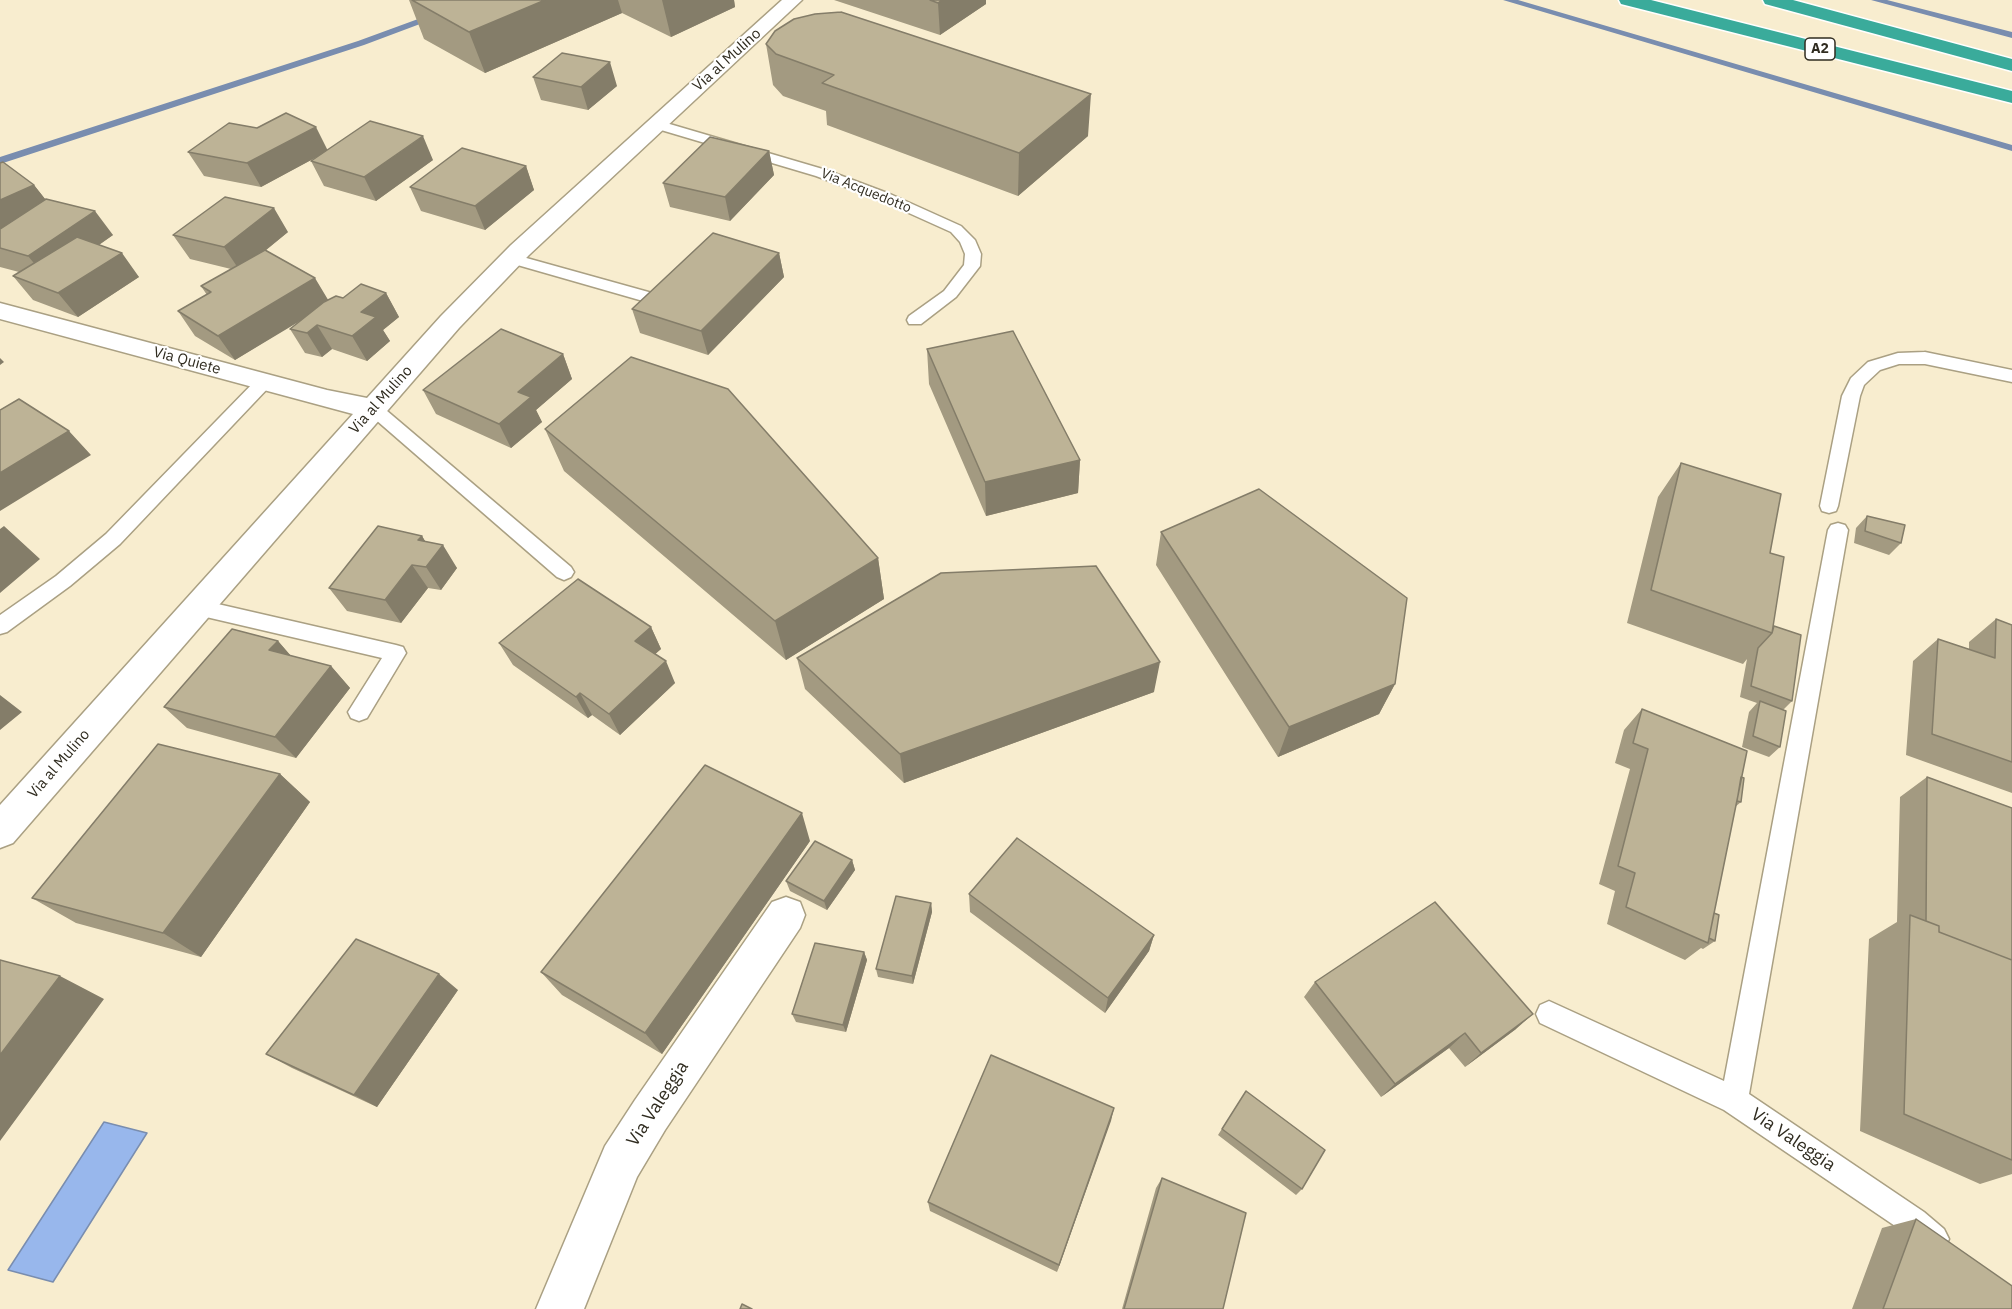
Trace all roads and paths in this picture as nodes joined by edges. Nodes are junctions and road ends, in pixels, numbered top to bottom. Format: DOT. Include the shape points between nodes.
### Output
graph roads {
  1 [pos="793,0"];
  2 [pos="1628,0"];
  3 [pos="1684,0"];
  4 [pos="1772,0"];
  5 [pos="2012,65"];
  6 [pos="2012,92"];
  7 [pos="2012,97"];
  8 [pos="656,124"];
  9 [pos="512,259"];
  10 [pos="664,302"];
  11 [pos="0,311"];
  12 [pos="915,320"];
  13 [pos="2012,376"];
  14 [pos="264,382"];
  15 [pos="374,409"];
  16 [pos="1829,506"];
  17 [pos="1838,530"];
  18 [pos="564,572"];
  19 [pos="196,607"];
  20 [pos="0,626"];
  21 [pos="359,712"];
  22 [pos="0,831"];
  23 [pos="786,915"];
  24 [pos="1549,1014"];
  25 [pos="1734,1100"];
  26 [pos="1949,1252"];
  27 [pos="560,1309"];
  1 -- 8 [label="street, Via al Mulino"];
  2 -- 7 [label="highway, A2"];
  3 -- 6 [label="highway, A2"];
  4 -- 5 [label="highway, A2"];
  8 -- 9 [label="street, Via al Mulino"];
  8 -- 12 [label="lane, Via Acquedotto" via="820,173 885,196 956,230 968,240 974,254 972,266 950,294"];
  9 -- 10 [label="lane"];
  9 -- 15 [label="street, Via al Mulino"];
  11 -- 14 [label="street, Via Quiete"];
  13 -- 16 [label="lane" via="1925,358 1898,359 1874,366 1857,382 1851,396"];
  14 -- 15 [label="street, Via Quiete"];
  14 -- 20 [label="lane" via="113,539"];
  15 -- 18 [label="lane"];
  15 -- 19 [label="street, Via al Mulino"];
  17 -- 25 [label="lane"];
  19 -- 21 [label="lane" via="396,653"];
  19 -- 22 [label="street, Via al Mulino"];
  23 -- 27 [label="street, Via Valeggia" via="621,1162"];
  24 -- 25 [label="lane, Via Valeggia"];
  25 -- 26 [label="lane, Via Valeggia" via="1914,1222"];
}
